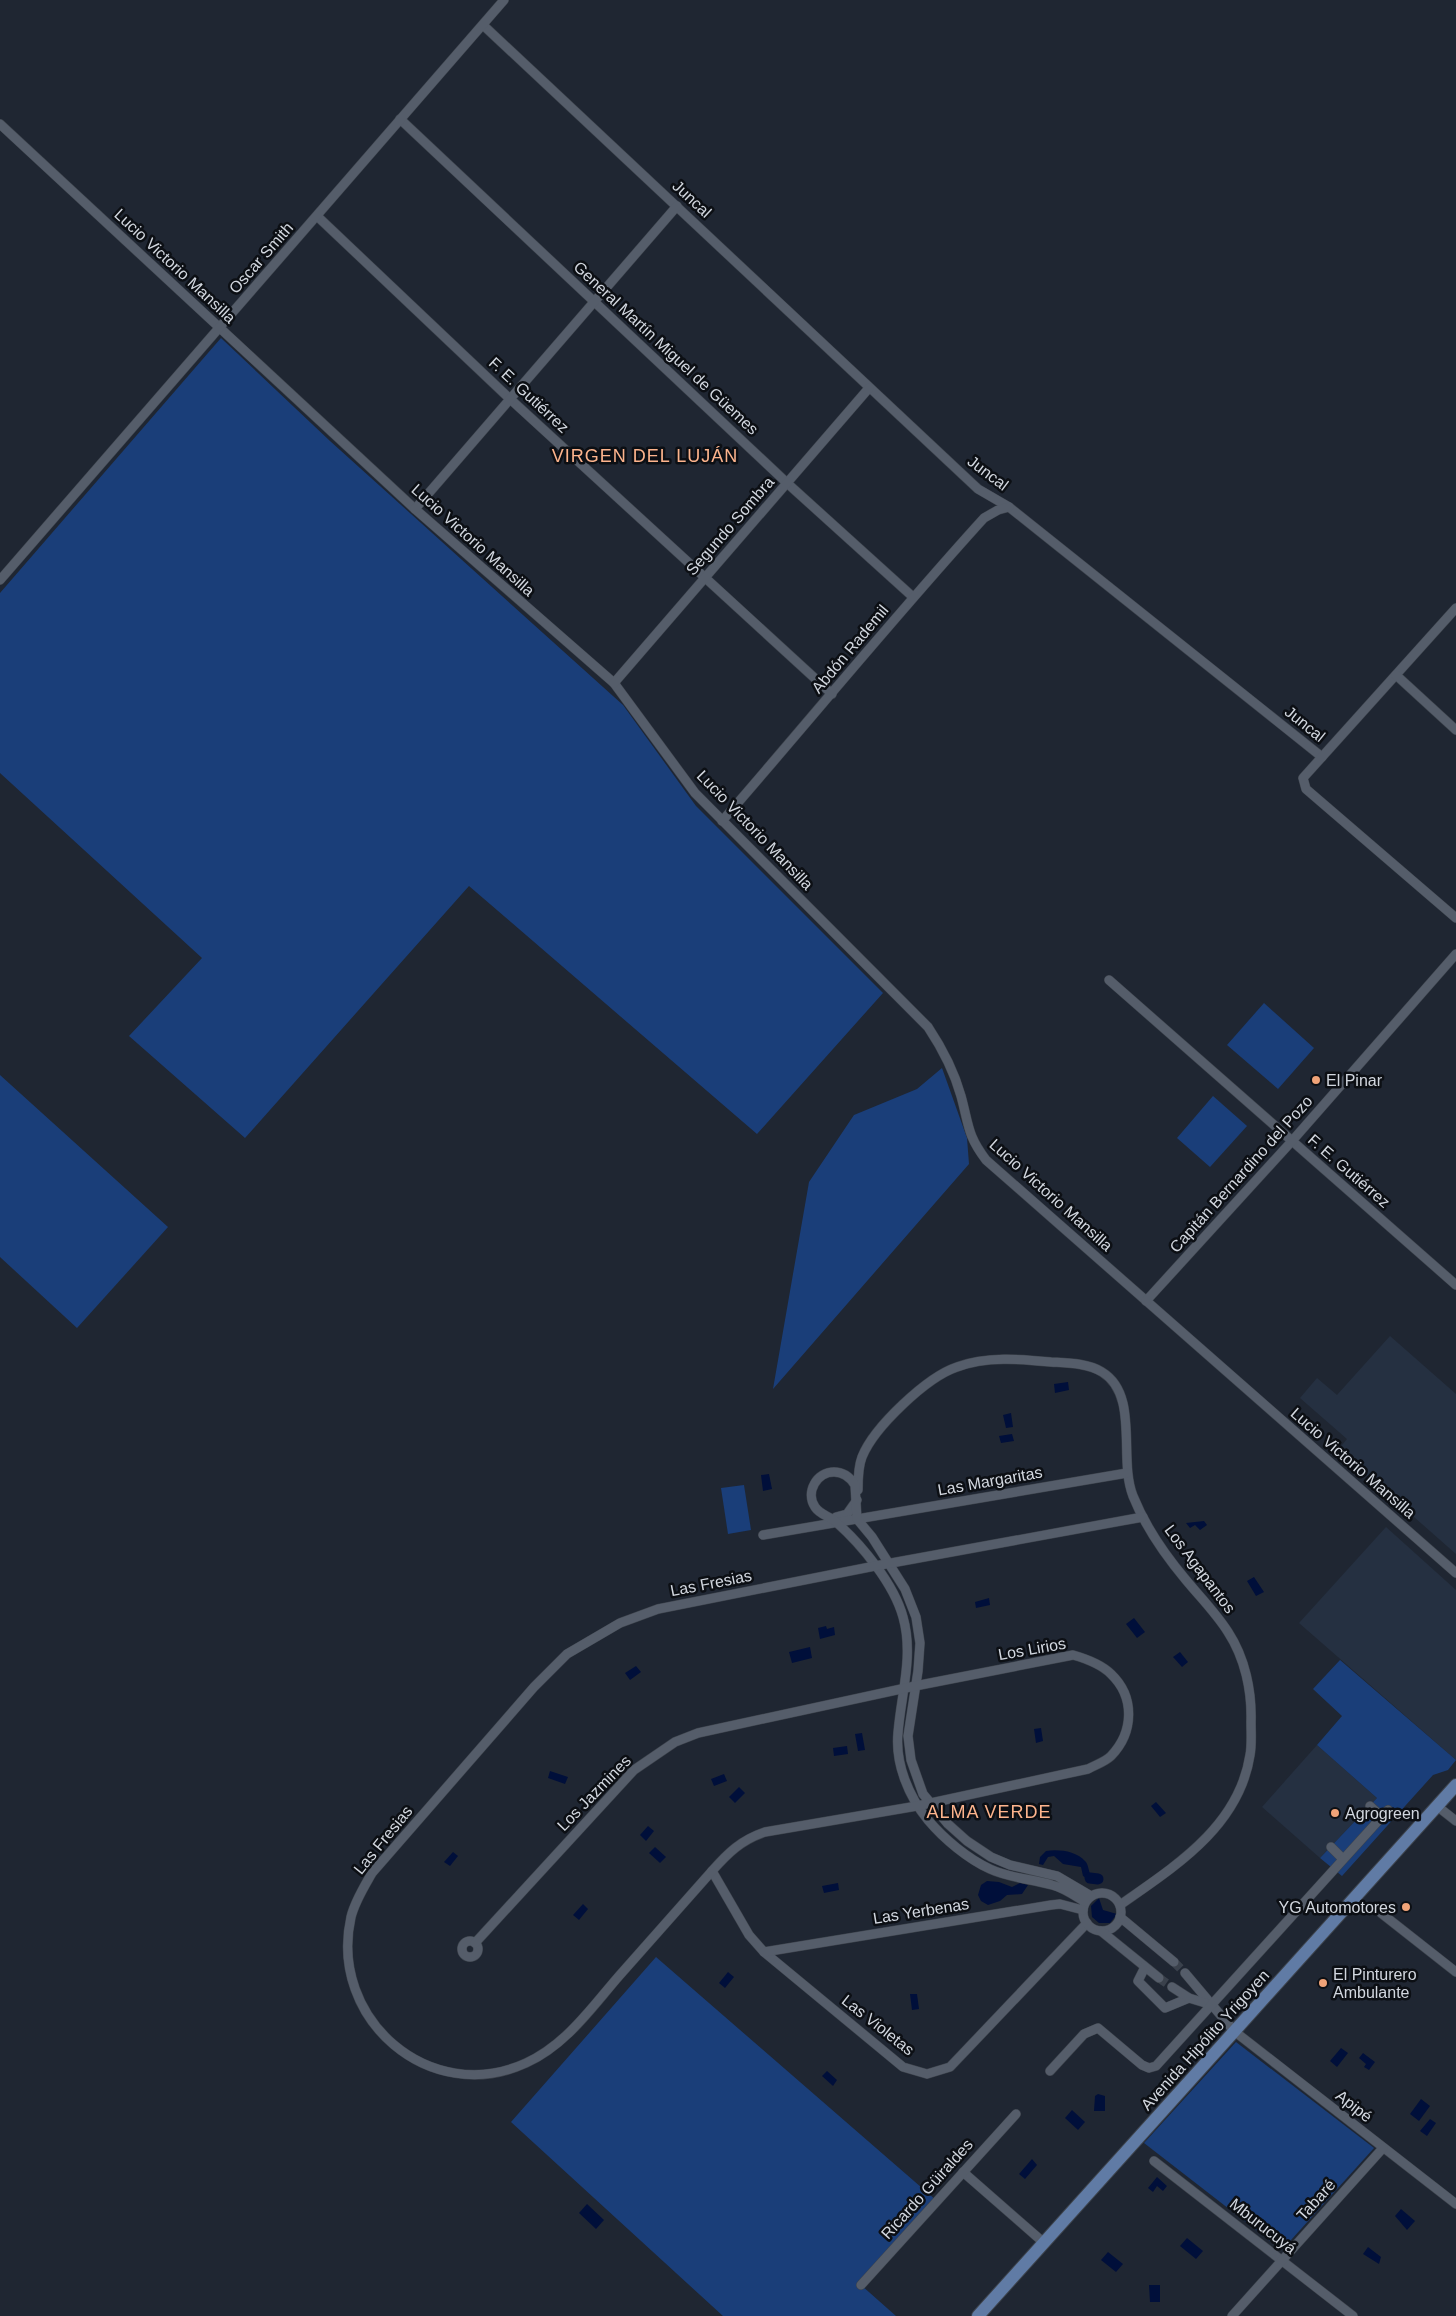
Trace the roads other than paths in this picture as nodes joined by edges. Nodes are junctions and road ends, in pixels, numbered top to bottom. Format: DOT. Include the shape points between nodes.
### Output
graph roads {
  1 [pos="504,0"];
  2 [pos="483,25"];
  3 [pos="400,120"];
  4 [pos="0,124"];
  5 [pos="677,206"];
  6 [pos="317,216"];
  7 [pos="594,301"];
  8 [pos="220,327"];
  9 [pos="869,388"];
  10 [pos="509,398"];
  11 [pos="787,483"];
  12 [pos="1010,507"];
  13 [pos="415,509"];
  14 [pos="706,577"];
  15 [pos="0,580"];
  16 [pos="912,597"];
  17 [pos="1456,608"];
  18 [pos="1396,675"];
  19 [pos="614,683"];
  20 [pos="832,694"];
  21 [pos="1456,730"];
  22 [pos="1322,757"];
  23 [pos="722,820"];
  24 [pos="1456,918"];
  25 [pos="1456,954"];
  26 [pos="1109,980"];
  27 [pos="1292,1141"];
  28 [pos="1456,1285"];
  29 [pos="1146,1301"];
  30 [pos="1127,1473"];
  31 [pos="857,1496"];
  32 [pos="1143,1517"];
  33 [pos="832,1519"];
  34 [pos="857,1519"];
  35 [pos="763,1535"];
  36 [pos="890,1564"];
  37 [pos="875,1566"];
  38 [pos="1456,1573"];
  39 [pos="915,1686"];
  40 [pos="905,1690"];
  41 [pos="1456,1785"];
  42 [pos="931,1803"];
  43 [pos="917,1806"];
  44 [pos="1370,1806"];
  45 [pos="1437,1806"];
  46 [pos="1456,1821"];
  47 [pos="1331,1847"];
  48 [pos="1344,1859"];
  49 [pos="712,1871"];
  50 [pos="1086,1903"];
  51 [pos="1120,1905"];
  52 [pos="1381,1913"];
  53 [pos="1120,1918"];
  54 [pos="1087,1923"];
  55 [pos="1101,1931"];
  56 [pos="475,1943"];
  57 [pos="764,1952"];
  58 [pos="1174,1962"];
  59 [pos="1145,1967"];
  60 [pos="1456,1972"];
  61 [pos="1185,1973"];
  62 [pos="1159,1978"];
  63 [pos="1172,1987"];
  64 [pos="1189,1998"];
  65 [pos="1212,2005"];
  66 [pos="1234,2031"];
  67 [pos="1050,2071"];
  68 [pos="1016,2114"];
  69 [pos="1383,2148"];
  70 [pos="1154,2161"];
  71 [pos="963,2172"];
  72 [pos="1456,2203"];
  73 [pos="1044,2242"];
  74 [pos="1282,2260"];
  75 [pos="861,2285"];
  76 [pos="978,2316"];
  77 [pos="1232,2316"];
  78 [pos="1354,2316"];
  1 -- 2 [label="street, Oscar Smith"];
  2 -- 3 [label="street, Oscar Smith"];
  2 -- 5 [label="street, Juncal"];
  3 -- 6 [label="street, Oscar Smith"];
  3 -- 7 [label="street, General Martín Miguel de Güemes"];
  4 -- 8 [label="street, Lucio Victorio Mansilla"];
  5 -- 7 [label="street"];
  5 -- 9 [label="street, Juncal"];
  6 -- 8 [label="street, Oscar Smith"];
  6 -- 10 [label="street, F. E. Gutiérrez"];
  7 -- 10 [label="street"];
  7 -- 11 [label="street, General Martín Miguel de Güemes"];
  8 -- 13 [label="street, Lucio Victorio Mansilla"];
  8 -- 15 [label="street, Oscar Smith"];
  9 -- 11 [label="street, Segundo Sombra"];
  9 -- 12 [label="street, Juncal" via="978,489"];
  10 -- 13 [label="street"];
  10 -- 14 [label="street, F. E. Gutiérrez"];
  11 -- 14 [label="street, Segundo Sombra"];
  11 -- 16 [label="street, General Martín Miguel de Güemes"];
  12 -- 16 [label="street, Abdón Rademil" via="984,518"];
  12 -- 22 [label="street, Juncal"];
  13 -- 19 [label="street, Lucio Victorio Mansilla"];
  14 -- 19 [label="street, Segundo Sombra"];
  14 -- 20 [label="street, F. E. Gutiérrez"];
  16 -- 20 [label="street, Abdón Rademil"];
  17 -- 18 [label="street"];
  18 -- 21 [label="street"];
  18 -- 22 [label="street"];
  19 -- 23 [label="street, Lucio Victorio Mansilla" via="695,793"];
  20 -- 23 [label="street, Abdón Rademil"];
  22 -- 24 [label="street, Juncal" via="1303,778 1306,789"];
  23 -- 29 [label="street, Lucio Victorio Mansilla" via="928,1027 950,1065 973,1143 986,1160"];
  25 -- 27 [label="street, Capitán Bernardino del Pozo"];
  26 -- 27 [label="street, F. E. Gutiérrez"];
  27 -- 28 [label="street, F. E. Gutiérrez"];
  27 -- 29 [label="street, Capitán Bernardino del Pozo"];
  29 -- 38 [label="street, Lucio Victorio Mansilla"];
  30 -- 31 [label="street, Los Agapantos" via="1124,1405 1116,1384 1101,1371 1077,1364 1038,1360 991,1360 958,1366 920,1388 871,1442 862,1457"];
  30 -- 32 [label="street, Los Agapantos"];
  30 -- 34 [label="street, Las Margaritas"];
  31 -- 33 [label="street" via="855,1505 847,1514"];
  31 -- 33 [label="street" via="851,1479 838,1472 823,1475 817,1480 813,1486 812,1501 821,1513"];
  31 -- 34 [label="street, Los Agapantos"];
  32 -- 36 [label="street"];
  32 -- 51 [label="street, Los Agapantos" via="1166,1555 1229,1634 1248,1678 1250,1755 1231,1806 1214,1831 1186,1858"];
  33 -- 34 [label="street"];
  33 -- 35 [label="street"];
  33 -- 37 [label="street"];
  34 -- 36 [label="street"];
  36 -- 37 [label="street, Las Fresias"];
  36 -- 39 [label="street" via="905,1588 916,1617 920,1643"];
  37 -- 40 [label="street" via="896,1595 904,1618 908,1644"];
  37 -- 49 [label="street, Las Fresias" via="658,1609 620,1623 567,1654 534,1687 372,1873 357,1898 351,1918 348,1954 353,1987 363,2011 400,2051 443,2071 470,2074 503,2071 527,2062 564,2039"];
  39 -- 40 [label="street, Los Jazmines"];
  39 -- 42 [label="street" via="908,1736 911,1760 923,1794"];
  39 -- 42 [label="street, Los Lirios" via="1074,1655 1111,1674 1126,1696 1128,1710 1124,1739 1110,1757 1088,1769"];
  40 -- 43 [label="street" via="898,1736 906,1783"];
  40 -- 56 [label="street, Los Jazmines" via="698,1732 675,1742 634,1770"];
  41 -- 45 [label="main road, Avenida Hipólito Yrigoyen"];
  42 -- 43 [label="street, Las Fresias"];
  42 -- 50 [label="street" via="948,1824 991,1857 1057,1876"];
  43 -- 49 [label="street, Las Fresias" via="765,1832 733,1847"];
  43 -- 50 [label="street" via="964,1854 990,1870 1052,1885"];
  44 -- 48 [label="street" via="1385,1814"];
  45 -- 46 [label="street"];
  45 -- 66 [label="main road, Avenida Hipólito Yrigoyen"];
  47 -- 48 [label="street"];
  48 -- 65 [label="street"];
  49 -- 57 [label="street, Las Violetas" via="749,1935"];
  50 -- 51 [label="street" via="1096,1894 1108,1894"];
  50 -- 54 [label="street"];
  50 -- 57 [label="street, Las Yerbenas" via="1051,1905"];
  51 -- 53 [label="street"];
  52 -- 60 [label="street"];
  53 -- 55 [label="street" via="1115,1926"];
  53 -- 58 [label="street"];
  54 -- 55 [label="street"];
  54 -- 57 [label="street, Las Violetas" via="950,2067 927,2074 903,2067"];
  55 -- 59 [label="street"];
  59 -- 62 [label="street"];
  59 -- 64 [label="street" via="1138,1982 1165,2008"];
  61 -- 65 [label="street, Apipé"];
  63 -- 64 [label="street"];
  64 -- 65 [label="street"];
  65 -- 66 [label="street, Apipé"];
  65 -- 67 [label="street" via="1156,2066 1142,2065 1102,2029 1094,2029 1084,2034"];
  66 -- 69 [label="street, Apipé"];
  66 -- 73 [label="main road, Avenida Hipólito Yrigoyen"];
  68 -- 71 [label="street, Ricardo Güiraldes"];
  69 -- 72 [label="street, Apipé"];
  69 -- 74 [label="street, Tabaré"];
  70 -- 74 [label="street, Mburucuyá"];
  71 -- 73 [label="street"];
  71 -- 75 [label="street, Ricardo Güiraldes"];
  73 -- 76 [label="main road, Avenida Hipólito Yrigoyen"];
  74 -- 77 [label="street, Tabaré"];
  74 -- 78 [label="street, Mburucuyá"];
}
